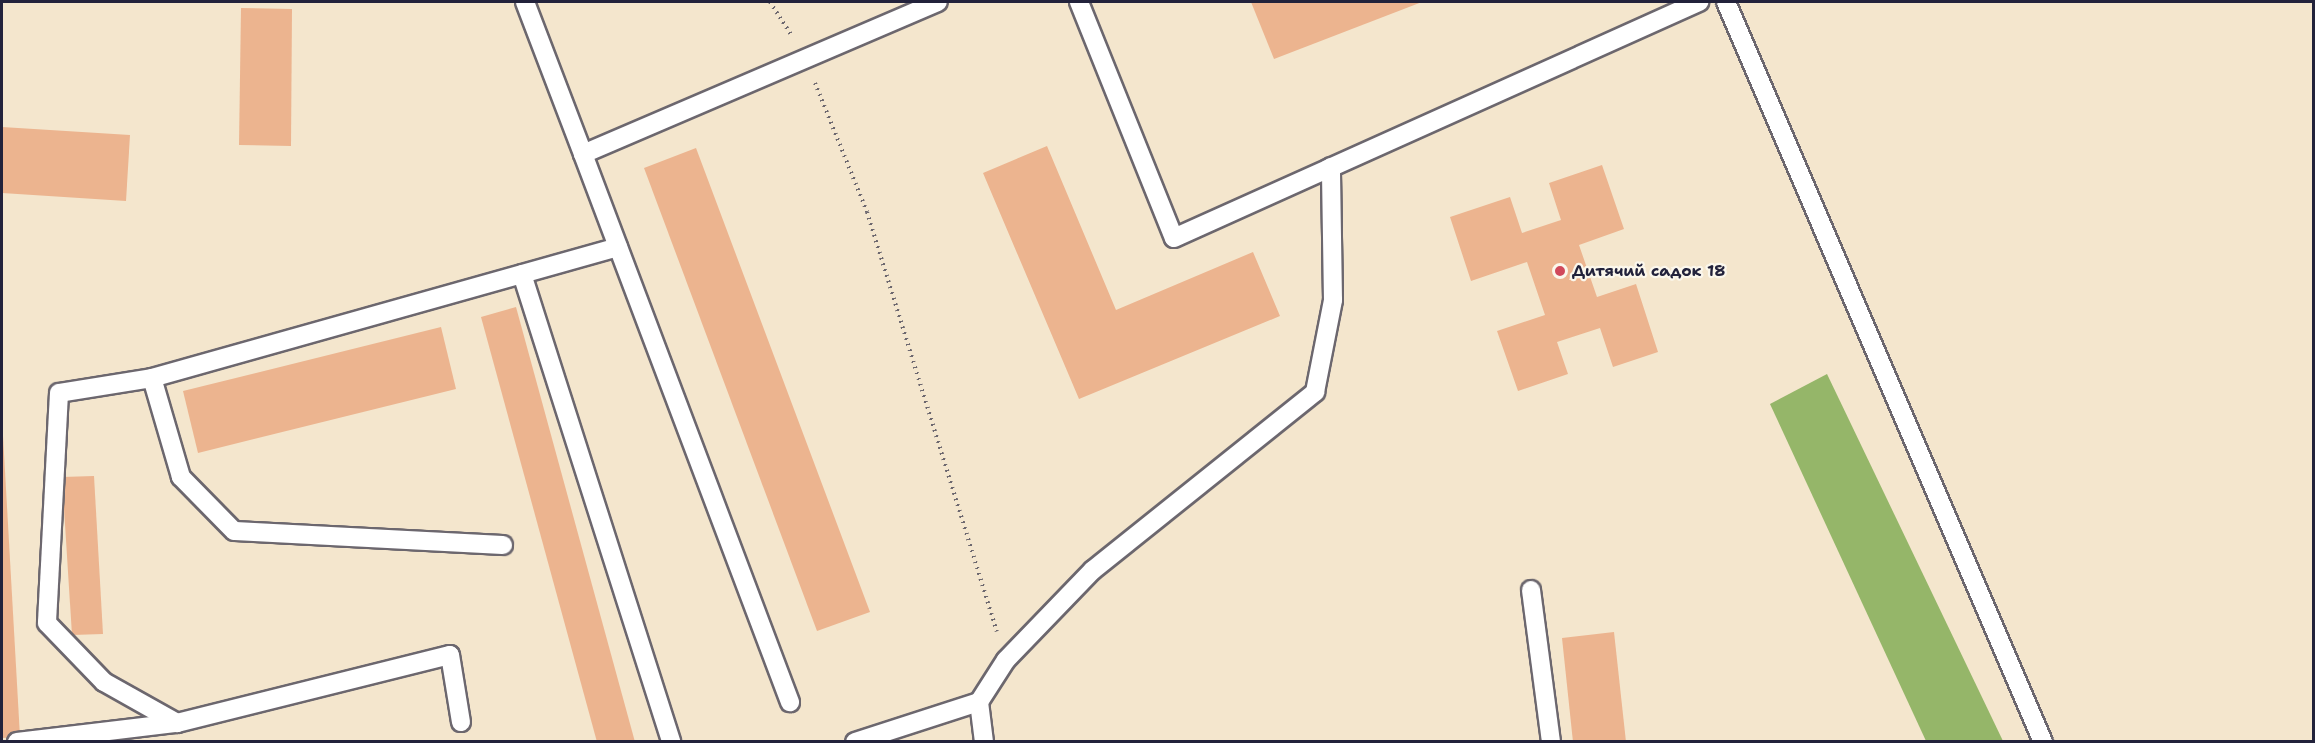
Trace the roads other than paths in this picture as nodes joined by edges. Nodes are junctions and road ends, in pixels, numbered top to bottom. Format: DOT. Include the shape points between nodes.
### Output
graph roads {
  1 [pos="525,2"];
  2 [pos="938,2"];
  3 [pos="1079,2"];
  4 [pos="1699,2"];
  5 [pos="1726,2"];
  6 [pos="583,154"];
  7 [pos="1331,167"];
  8 [pos="618,247"];
  9 [pos="522,274"];
  10 [pos="152,378"];
  11 [pos="503,544"];
  12 [pos="1532,590"];
  13 [pos="790,702"];
  14 [pos="979,702"];
  15 [pos="177,723"];
  16 [pos="460,723"];
  17 [pos="17,741"];
  18 [pos="671,741"];
  19 [pos="855,741"];
  20 [pos="984,741"];
  21 [pos="1551,741"];
  22 [pos="2043,741"];
  1 -- 6 [label="lane"];
  2 -- 6 [label="lane"];
  3 -- 7 [label="lane" via="1174,238"];
  4 -- 7 [label="lane"];
  5 -- 22 [label="lane"];
  6 -- 8 [label="lane"];
  7 -- 14 [label="lane" via="1333,300 1315,392 1093,570 1006,660"];
  8 -- 9 [label="lane"];
  8 -- 13 [label="lane"];
  9 -- 10 [label="lane"];
  9 -- 18 [label="lane"];
  10 -- 11 [label="lane" via="181,477 234,531"];
  10 -- 15 [label="lane" via="59,393 47,623 104,682"];
  12 -- 21 [label="lane"];
  14 -- 19 [label="lane"];
  14 -- 20 [label="lane"];
  15 -- 16 [label="lane" via="450,655"];
  15 -- 17 [label="lane"];
}
